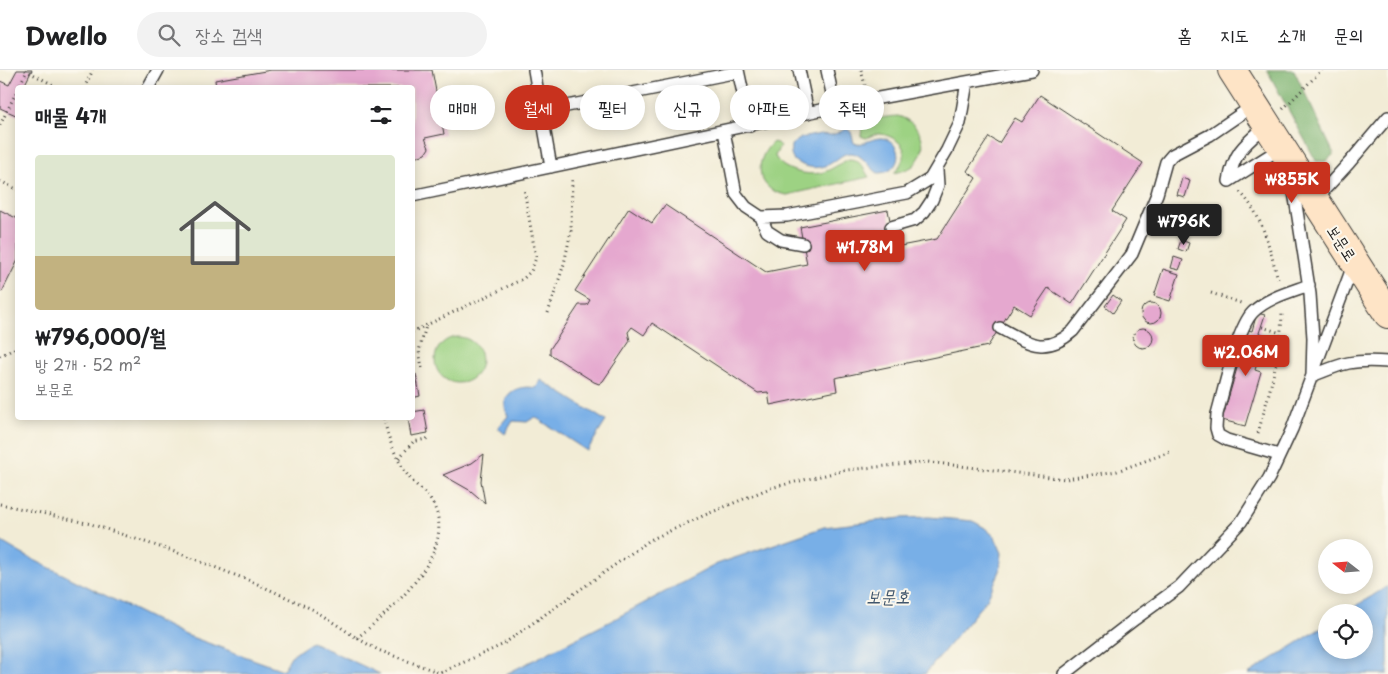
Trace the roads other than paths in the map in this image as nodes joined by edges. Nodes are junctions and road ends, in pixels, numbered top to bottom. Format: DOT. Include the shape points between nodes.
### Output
graph roads {
  1 [pos="158,70"];
  2 [pos="534,70"];
  3 [pos="799,70"];
  4 [pos="827,70"];
  5 [pos="1032,70"];
  6 [pos="1232,70"];
  7 [pos="738,71"];
  8 [pos="993,73"];
  9 [pos="967,82"];
  10 [pos="150,85"];
  11 [pos="537,85"];
  12 [pos="741,85"];
  13 [pos="802,85"];
  14 [pos="830,85"];
  15 [pos="884,98"];
  16 [pos="570,105"];
  17 [pos="1260,115"];
  18 [pos="1388,117"];
  19 [pos="545,130"];
  20 [pos="730,130"];
  21 [pos="724,131"];
  22 [pos="1285,153"];
  23 [pos="551,167"];
  24 [pos="937,170"];
  25 [pos="415,195"];
  26 [pos="1315,200"];
  27 [pos="760,217"];
  28 [pos="891,227"];
  29 [pos="803,244"];
  30 [pos="1354,261"];
  31 [pos="1309,285"];
  32 [pos="1388,314"];
  33 [pos="1000,328"];
  34 [pos="1388,362"];
  35 [pos="1312,376"];
  36 [pos="1279,456"];
  37 [pos="1064,674"];
  1 -- 10 [label="lane"];
  2 -- 11 [label="lane"];
  3 -- 13 [label="lane"];
  4 -- 14 [label="lane"];
  5 -- 8 [label="lane"];
  6 -- 17 [label="street, 보문로"];
  7 -- 12 [label="lane"];
  7 -- 16 [label="lane"];
  8 -- 9 [label="lane"];
  9 -- 15 [label="lane"];
  9 -- 24 [label="lane" via="960,123"];
  17 -- 22 [label="street, 보문로"];
  17 -- 22 [label="lane" via="1237,154 1229,181"];
  17 -- 33 [label="lane" via="1172,155 1166,162 1154,204 1132,254 1065,338 1038,346"];
  18 -- 26 [label="lane"];
  19 -- 23 [label="lane"];
  20 -- 21 [label="lane"];
  21 -- 23 [label="lane"];
  21 -- 27 [label="lane" via="736,194"];
  22 -- 26 [label="street, 보문로"];
  22 -- 31 [label="lane"];
  23 -- 25 [label="lane"];
  24 -- 27 [label="lane" via="930,179 907,193 787,216"];
  24 -- 28 [label="lane" via="938,185 924,212 915,220"];
  26 -- 30 [label="street, 보문로"];
  27 -- 29 [label="lane" via="767,231 781,240"];
  30 -- 32 [label="street, 보문로"];
  30 -- 35 [label="lane"];
  31 -- 35 [label="lane"];
  31 -- 36 [label="lane" via="1265,303 1247,319 1217,414 1218,435"];
  34 -- 35 [label="lane" via="1358,360"];
  35 -- 36 [label="lane"];
  36 -- 37 [label="lane" via="1241,522 1179,586"];
}
